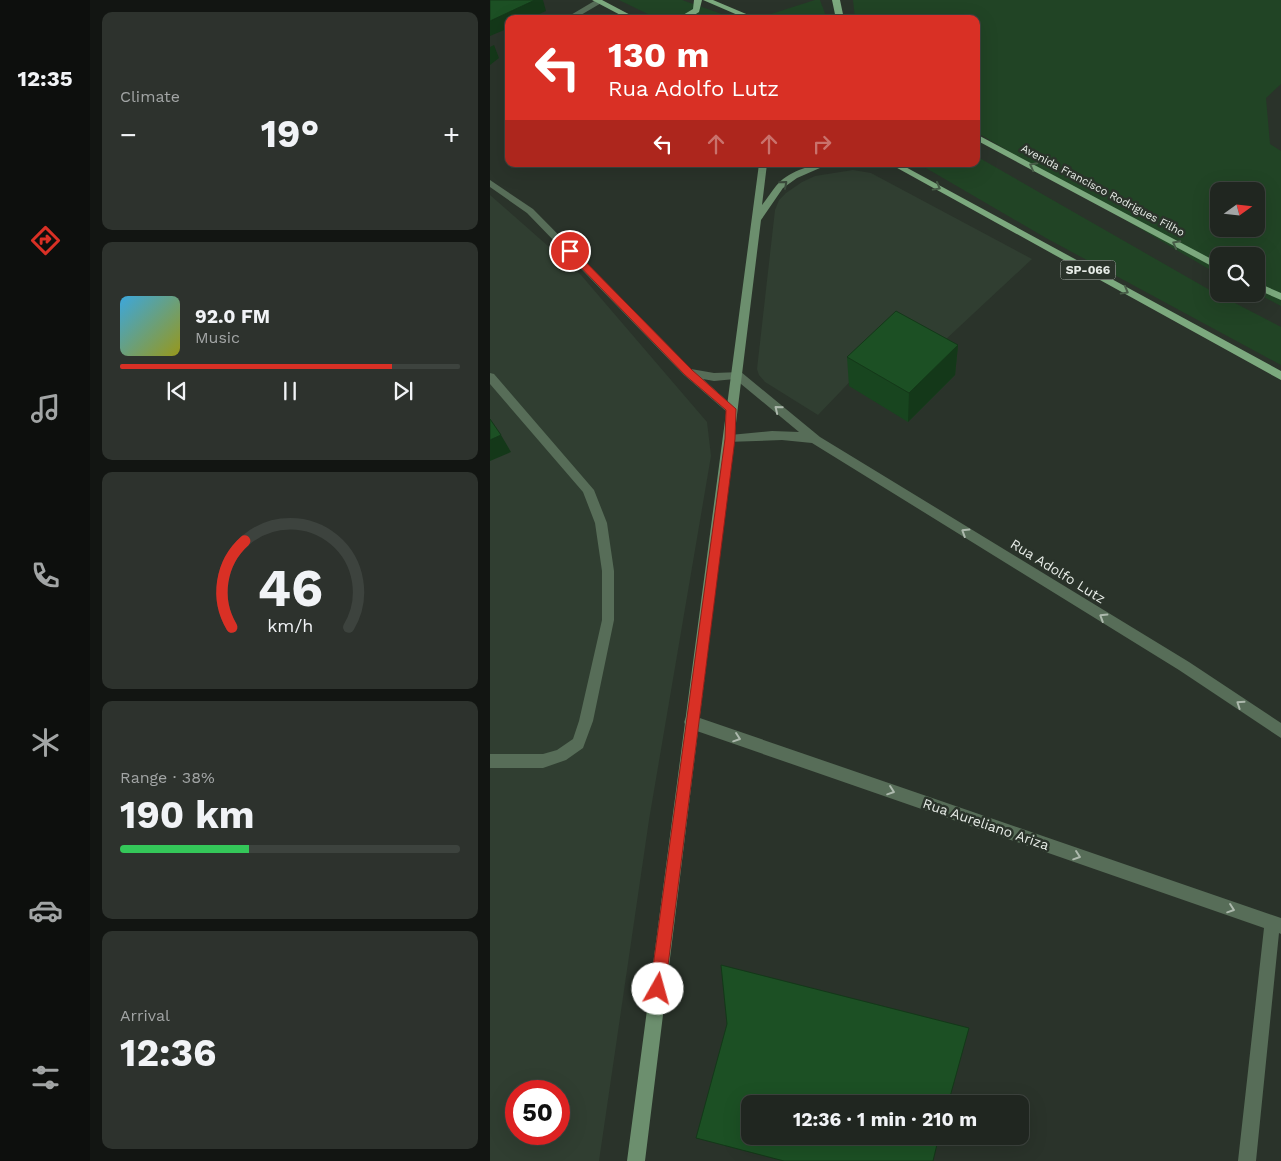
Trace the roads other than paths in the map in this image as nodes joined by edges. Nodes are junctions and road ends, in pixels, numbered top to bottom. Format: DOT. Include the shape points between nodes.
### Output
graph roads {
  1 [pos="698,0"];
  2 [pos="707,0"];
  3 [pos="836,0"];
  4 [pos="598,1"];
  5 [pos="575,15"];
  6 [pos="626,15"];
  7 [pos="688,15"];
  8 [pos="744,15"];
  9 [pos="839,15"];
  10 [pos="980,138"];
  11 [pos="764,167"];
  12 [pos="817,167"];
  13 [pos="899,167"];
  14 [pos="490,183"];
  15 [pos="756,221"];
  16 [pos="1210,262"];
  17 [pos="1265,289"];
  18 [pos="1281,297"];
  19 [pos="688,372"];
  20 [pos="737,375"];
  21 [pos="1281,376"];
  22 [pos="490,377"];
  23 [pos="731,409"];
  24 [pos="730,439"];
  25 [pos="816,440"];
  26 [pos="691,722"];
  27 [pos="1281,731"];
  28 [pos="490,761"];
  29 [pos="1276,924"];
  30 [pos="636,1161"];
  31 [pos="1247,1161"];
  1 -- 7 [label="main road" via="696,10"];
  2 -- 8 [label="main road"];
  3 -- 9 [label="main road"];
  4 -- 5 [label="street"];
  4 -- 6 [label="main road"];
  16 -- 10 [label="main road, Avenida Francisco Rodrigues Filho, one-way"];
  11 -- 15 [label="main road"];
  15 -- 12 [label="main road, one-way" via="780,186 794,176"];
  13 -- 21 [label="main road, SP-066, one-way"];
  14 -- 19 [label="street" via="530,211"];
  15 -- 20 [label="main road"];
  17 -- 18 [label="main road"];
  19 -- 20 [label="street"];
  19 -- 23 [label="street"];
  20 -- 23 [label="main road"];
  25 -- 20 [label="street, Rua Adolfo Lutz, one-way"];
  22 -- 28 [label="street" via="588,490 601,523 608,572 608,620 586,721 578,743 561,755 543,761"];
  23 -- 24 [label="main road"];
  24 -- 25 [label="street, Rua Adolfo Lutz" via="772,434"];
  24 -- 26 [label="main road"];
  27 -- 25 [label="street, Rua Adolfo Lutz, one-way" via="1184,666"];
  26 -- 29 [label="street, Rua Aureliano Ariza, one-way"];
  26 -- 30 [label="main road"];
  29 -- 31 [label="street"];
}
